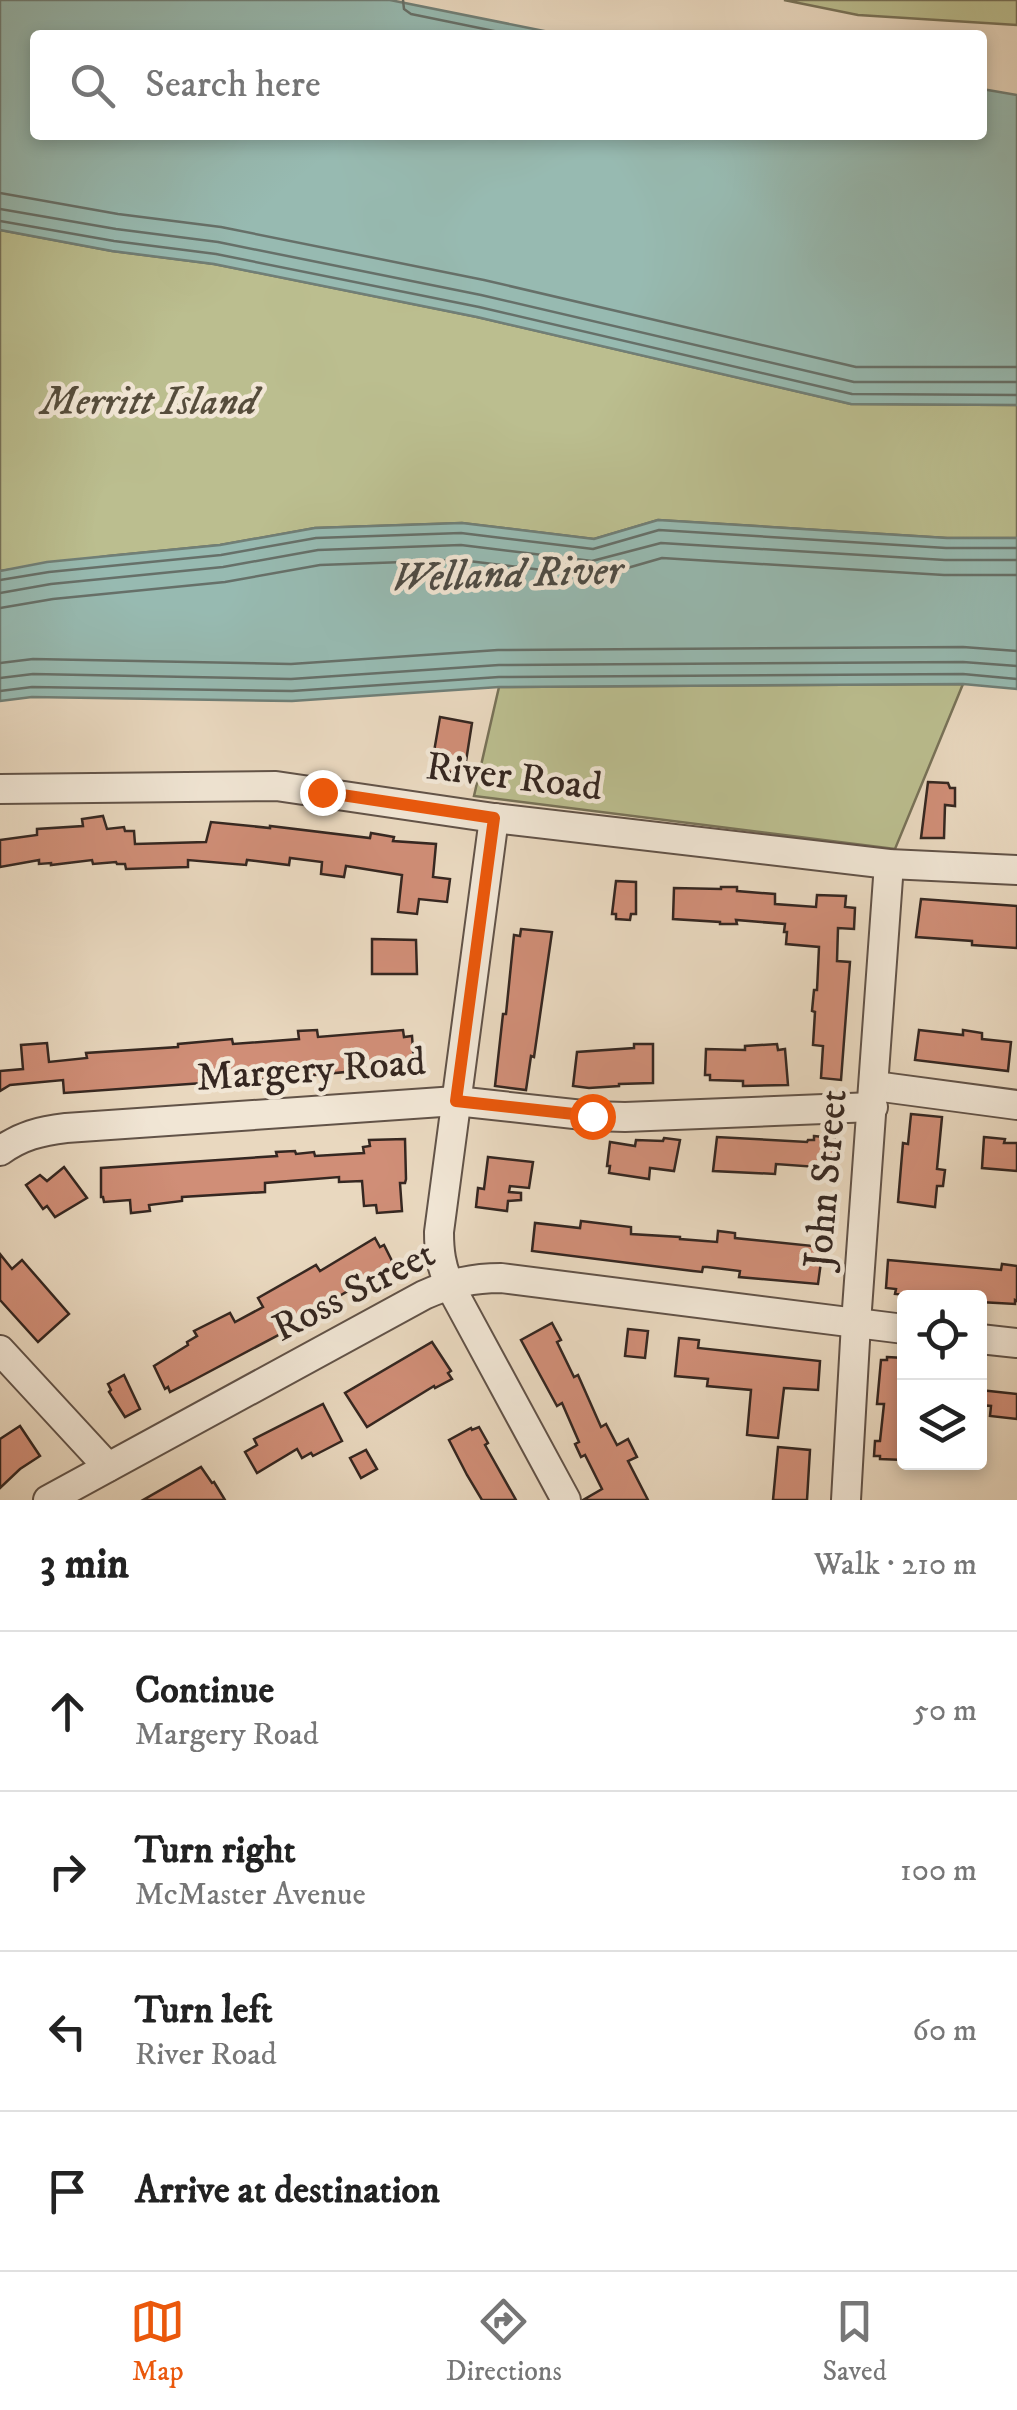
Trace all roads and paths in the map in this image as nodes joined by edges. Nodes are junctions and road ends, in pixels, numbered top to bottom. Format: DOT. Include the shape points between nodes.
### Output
graph roads {
  1 [pos="0,789"];
  2 [pos="494,818"];
  3 [pos="889,864"];
  4 [pos="1017,870"];
  5 [pos="874,1096"];
  6 [pos="456,1101"];
  7 [pos="1017,1105"];
  8 [pos="0,1151"];
  9 [pos="449,1284"];
  10 [pos="856,1324"];
  11 [pos="897,1329"];
  12 [pos="987,1340"];
  13 [pos="1017,1343"];
  14 [pos="0,1350"];
  15 [pos="108,1467"];
  16 [pos="48,1500"];
  17 [pos="566,1500"];
  18 [pos="846,1500"];
  1 -- 2 [label="street, River Road" via="276,786"];
  2 -- 3 [label="street, River Road"];
  2 -- 6 [label="street"];
  3 -- 4 [label="street, River Road"];
  3 -- 5 [label="street, John Street"];
  5 -- 6 [label="street, Margery Road" via="625,1117"];
  5 -- 7 [label="street, Margery Road"];
  5 -- 10 [label="street, John Street"];
  6 -- 8 [label="street, Margery Road" via="66,1128 35,1132"];
  6 -- 9 [label="street" via="438,1232"];
  9 -- 10 [label="street, Ross Street" via="502,1278"];
  9 -- 15 [label="street, Ross Street"];
  9 -- 17 [label="street"];
  10 -- 11 [label="street, Ross Street"];
  10 -- 18 [label="street, John Street"];
  12 -- 13 [label="street"];
  14 -- 15 [label="street"];
  15 -- 16 [label="street, Ross Street"];
}
